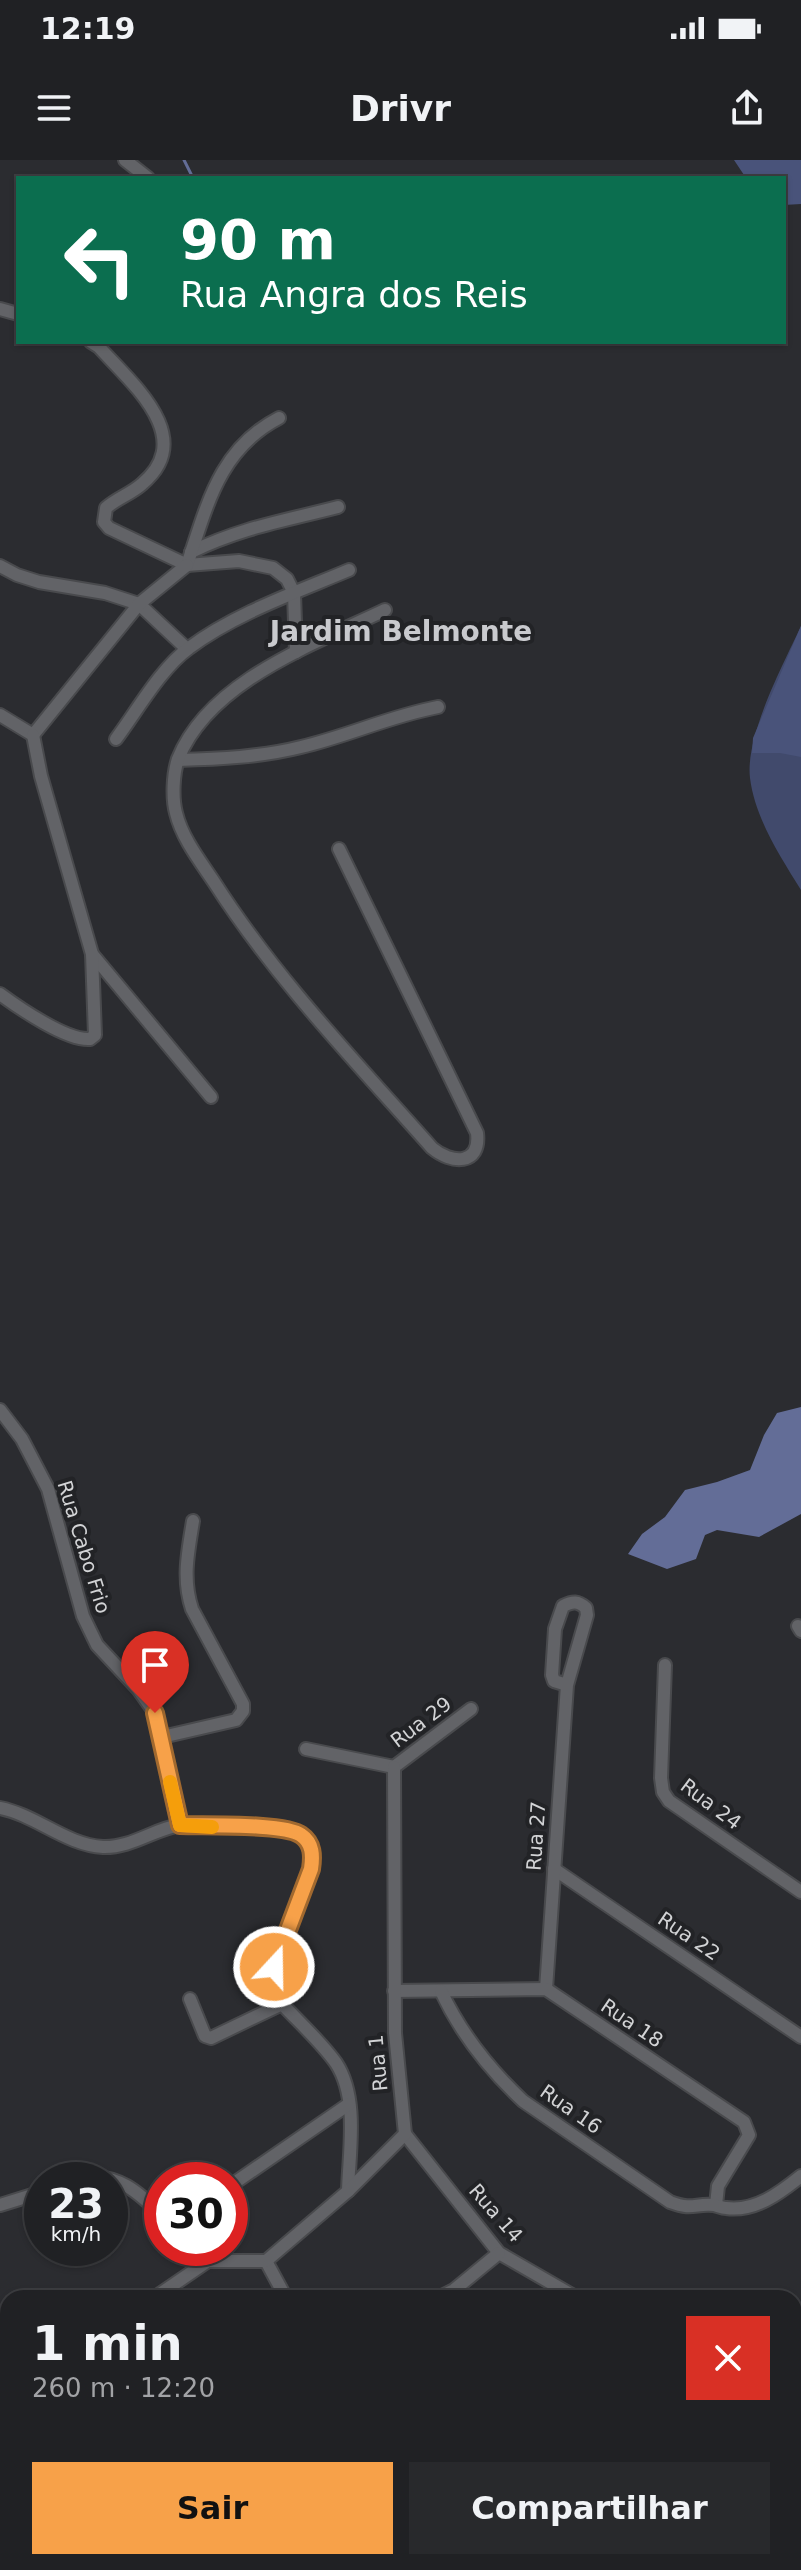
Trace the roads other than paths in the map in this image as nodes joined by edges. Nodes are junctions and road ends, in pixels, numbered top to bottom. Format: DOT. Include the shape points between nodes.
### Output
graph roads {
  1 [pos="125,160"];
  2 [pos="145,176"];
  3 [pos="94,344"];
  4 [pos="279,418"];
  5 [pos="338,507"];
  6 [pos="189,559"];
  7 [pos="0,566"];
  8 [pos="349,570"];
  9 [pos="294,593"];
  10 [pos="139,604"];
  11 [pos="385,610"];
  12 [pos="187,649"];
  13 [pos="296,652"];
  14 [pos="438,707"];
  15 [pos="0,715"];
  16 [pos="33,735"];
  17 [pos="116,739"];
  18 [pos="178,760"];
  19 [pos="339,849"];
  20 [pos="92,954"];
  21 [pos="0,994"];
  22 [pos="211,1097"];
  23 [pos="0,1410"];
  24 [pos="193,1521"];
  25 [pos="665,1665"];
  26 [pos="567,1685"];
  27 [pos="471,1709"];
  28 [pos="162,1737"];
  29 [pos="306,1749"];
  30 [pos="394,1767"];
  31 [pos="0,1808"];
  32 [pos="180,1825"];
  33 [pos="554,1869"];
  34 [pos="801,1892"];
  35 [pos="546,1989"];
  36 [pos="394,1991"];
  37 [pos="441,1991"];
  38 [pos="190,1999"];
  39 [pos="282,2004"];
  40 [pos="801,2037"];
  41 [pos="349,2104"];
  42 [pos="405,2134"];
  43 [pos="248,2174"];
  44 [pos="801,2176"];
  45 [pos="348,2191"];
  46 [pos="24,2198"];
  47 [pos="0,2205"];
  48 [pos="716,2205"];
  49 [pos="499,2253"];
  50 [pos="248,2261"];
  51 [pos="266,2261"];
  52 [pos="201,2266"];
  53 [pos="166,2290"];
  54 [pos="282,2290"];
  55 [pos="454,2290"];
  56 [pos="563,2290"];
  1 -- 2 [label="street"];
  3 -- 6 [label="street" via="147,401 161,421 164,438 155,471 106,508 104,522"];
  4 -- 6 [label="street" via="239,447 223,469"];
  5 -- 6 [label="street" via="260,524 219,539"];
  6 -- 9 [label="street" via="273,568"];
  6 -- 10 [label="street"];
  7 -- 10 [label="street" via="39,582"];
  8 -- 9 [label="street"];
  9 -- 12 [label="street"];
  9 -- 13 [label="street"];
  10 -- 12 [label="street"];
  10 -- 16 [label="street"];
  11 -- 13 [label="street"];
  12 -- 17 [label="street"];
  13 -- 18 [label="street" via="215,705"];
  14 -- 18 [label="street" via="299,748"];
  15 -- 16 [label="street"];
  16 -- 20 [label="street"];
  18 -- 19 [label="street" via="176,813 188,842 235,915 291,988 432,1148 443,1157 467,1158 474,1154 477,1133"];
  20 -- 21 [label="street" via="96,1028 90,1039 74,1037"];
  20 -- 22 [label="street"];
  23 -- 28 [label="street, Rua Cabo Frio" via="48,1489 83,1616 97,1645 155,1713"];
  24 -- 28 [label="street" via="187,1593 243,1711 236,1720"];
  25 -- 34 [label="street, Rua 24" via="663,1792"];
  26 -- 26 [label="street, Rua 27" via="552,1675 555,1629 563,1606 579,1602 587,1615"];
  26 -- 33 [label="street, Rua 27"];
  27 -- 30 [label="street, Rua 29"];
  28 -- 32 [label="street, Rua Cabo Frio"];
  29 -- 30 [label="street"];
  30 -- 36 [label="street, Rua 1"];
  31 -- 32 [label="street" via="80,1843 104,1847"];
  32 -- 39 [label="street" via="281,1828 309,1842 311,1869 274,1967 272,1981"];
  33 -- 35 [label="street, Rua 27"];
  33 -- 40 [label="street, Rua 22"];
  35 -- 37 [label="street"];
  35 -- 48 [label="street, Rua 18" via="744,2122 749,2135 718,2186"];
  36 -- 37 [label="street"];
  36 -- 42 [label="street, Rua 1"];
  37 -- 48 [label="street, Rua 16" via="484,2061 523,2101 670,2202 687,2208"];
  38 -- 39 [label="street" via="205,2036 211,2038"];
  39 -- 41 [label="street" via="337,2064"];
  41 -- 43 [label="street"];
  41 -- 45 [label="street"];
  42 -- 45 [label="street"];
  42 -- 49 [label="street, Rua 14"];
  44 -- 48 [label="street, Rua 16" via="762,2202 729,2209"];
  45 -- 51 [label="street"];
  46 -- 47 [label="street"];
  49 -- 55 [label="street"];
  49 -- 56 [label="street, Rua 14"];
  50 -- 51 [label="street"];
  51 -- 54 [label="street"];
  52 -- 53 [label="street"];
}
